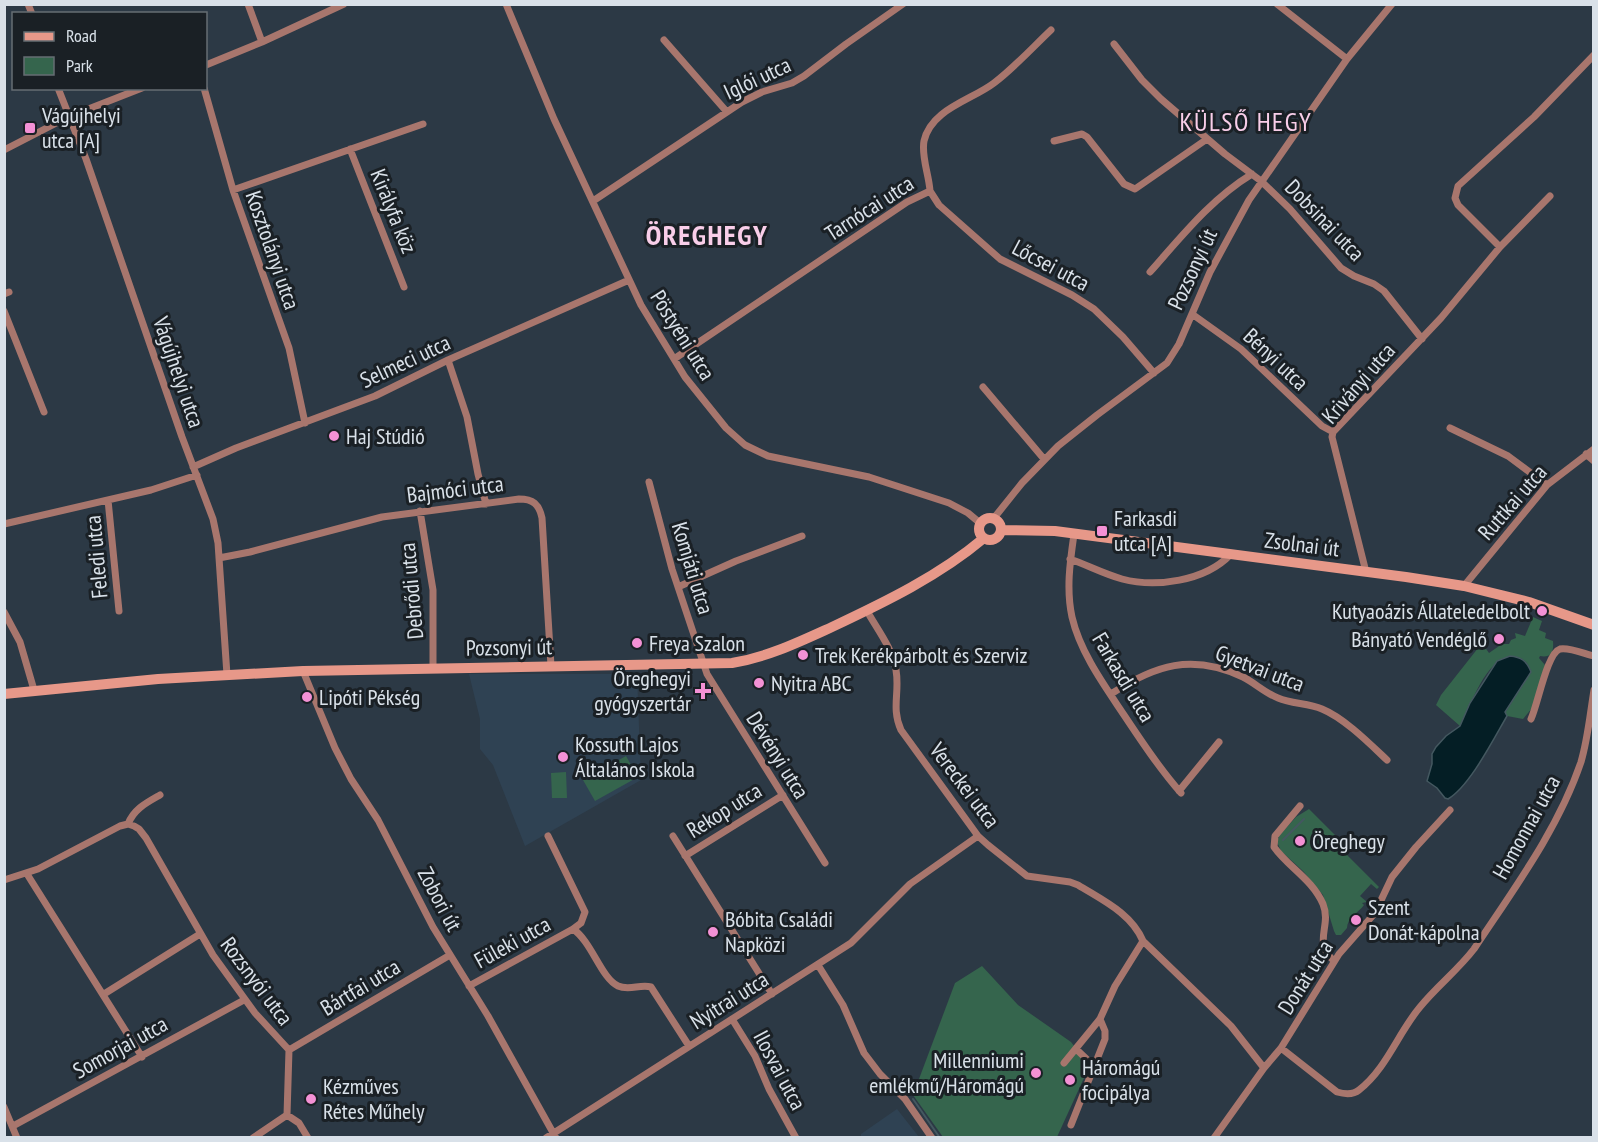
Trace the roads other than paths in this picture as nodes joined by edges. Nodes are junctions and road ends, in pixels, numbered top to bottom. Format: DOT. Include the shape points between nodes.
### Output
graph roads {
  1 [pos="248,4"];
  2 [pos="344,4"];
  3 [pos="506,4"];
  4 [pos="903,4"];
  5 [pos="1277,4"];
  6 [pos="1392,4"];
  7 [pos="1051,30"];
  8 [pos="664,40"];
  9 [pos="262,42"];
  10 [pos="1114,44"];
  11 [pos="1593,55"];
  12 [pos="1347,58"];
  13 [pos="207,65"];
  14 [pos="58,90"];
  15 [pos="137,90"];
  16 [pos="205,90"];
  17 [pos="727,112"];
  18 [pos="68,117"];
  19 [pos="423,124"];
  20 [pos="1207,139"];
  21 [pos="1054,141"];
  22 [pos="350,149"];
  23 [pos="4,150"];
  24 [pos="1252,174"];
  25 [pos="1261,181"];
  26 [pos="233,190"];
  27 [pos="930,191"];
  28 [pos="1550,196"];
  29 [pos="593,201"];
  30 [pos="1500,247"];
  31 [pos="1150,272"];
  32 [pos="629,280"];
  33 [pos="404,287"];
  34 [pos="4,311"];
  35 [pos="1192,314"];
  36 [pos="1422,339"];
  37 [pos="674,359"];
  38 [pos="448,360"];
  39 [pos="1154,373"];
  40 [pos="983,387"];
  41 [pos="44,412"];
  42 [pos="305,423"];
  43 [pos="1450,428"];
  44 [pos="1333,432"];
  45 [pos="1593,449"];
  46 [pos="1586,454"];
  47 [pos="1044,459"];
  48 [pos="1593,461"];
  49 [pos="193,467"];
  50 [pos="197,475"];
  51 [pos="649,482"];
  52 [pos="1547,485"];
  53 [pos="108,500"];
  54 [pos="486,504"];
  55 [pos="420,511"];
  56 [pos="994,518"];
  57 [pos="980,523"];
  58 [pos="4,524"];
  59 [pos="1001,530"];
  60 [pos="1074,534"];
  61 [pos="802,536"];
  62 [pos="984,538"];
  63 [pos="1230,555"];
  64 [pos="219,558"];
  65 [pos="1070,559"];
  66 [pos="1366,572"];
  67 [pos="1464,586"];
  68 [pos="678,587"];
  69 [pos="867,611"];
  70 [pos="4,612"];
  71 [pos="119,612"];
  72 [pos="1593,625"];
  73 [pos="1593,656"];
  74 [pos="704,665"];
  75 [pos="551,666"];
  76 [pos="433,668"];
  77 [pos="303,671"];
  78 [pos="227,675"];
  79 [pos="34,690"];
  80 [pos="1593,690"];
  81 [pos="4,694"];
  82 [pos="1111,694"];
  83 [pos="1531,719"];
  84 [pos="1219,742"];
  85 [pos="1387,760"];
  86 [pos="160,795"];
  87 [pos="783,795"];
  88 [pos="1300,806"];
  89 [pos="1450,810"];
  90 [pos="128,824"];
  91 [pos="673,836"];
  92 [pos="978,836"];
  93 [pos="548,837"];
  94 [pos="685,856"];
  95 [pos="825,863"];
  96 [pos="27,874"];
  97 [pos="4,880"];
  98 [pos="573,929"];
  99 [pos="200,934"];
  100 [pos="1143,941"];
  101 [pos="450,955"];
  102 [pos="1334,961"];
  103 [pos="818,964"];
  104 [pos="470,986"];
  105 [pos="104,994"];
  106 [pos="772,994"];
  107 [pos="244,999"];
  108 [pos="732,1019"];
  109 [pos="1100,1019"];
  110 [pos="689,1046"];
  111 [pos="1281,1048"];
  112 [pos="1076,1049"];
  113 [pos="289,1050"];
  114 [pos="142,1056"];
  115 [pos="1064,1063"];
  116 [pos="1095,1067"];
  117 [pos="1264,1068"];
  118 [pos="4,1107"];
  119 [pos="287,1114"];
  120 [pos="1071,1125"];
  121 [pos="13,1126"];
  122 [pos="555,1135"];
  123 [pos="17,1137"];
  124 [pos="253,1137"];
  125 [pos="308,1137"];
  126 [pos="546,1137"];
  127 [pos="796,1137"];
  128 [pos="932,1137"];
  129 [pos="1214,1137"];
  1 -- 9 [label="street"];
  2 -- 9 [label="street"];
  3 -- 29 [label="street, Pöstyéni utca"];
  4 -- 17 [label="street, Iglói utca" via="804,76 753,96"];
  5 -- 12 [label="street"];
  6 -- 12 [label="street, Pozsonyi út"];
  7 -- 27 [label="street, Tarnócai utca" via="995,82 953,106 927,133 924,149"];
  8 -- 17 [label="street"];
  9 -- 13 [label="street"];
  10 -- 20 [label="street, Dobsinai utca" via="1151,89"];
  11 -- 30 [label="street" via="1534,117 1458,186 1458,205"];
  12 -- 25 [label="street, Pozsonyi út"];
  14 -- 18 [label="street, Vágújhelyi utca"];
  15 -- 18 [label="street"];
  16 -- 26 [label="street, Kosztolányi utca"];
  17 -- 29 [label="street, Iglói utca"];
  18 -- 23 [label="street"];
  18 -- 49 [label="street, Vágújhelyi utca"];
  19 -- 22 [label="street, Királyfa köz"];
  20 -- 21 [label="street" via="1135,189 1124,184 1082,134"];
  20 -- 24 [label="street, Dobsinai utca"];
  22 -- 26 [label="street, Királyfa köz"];
  22 -- 33 [label="street, Királyfa köz"];
  24 -- 25 [label="street, Dobsinai utca"];
  24 -- 31 [label="street, Dobsinai utca" via="1198,217"];
  25 -- 35 [label="street, Pozsonyi út" via="1238,217"];
  25 -- 36 [label="street, Dobsinai utca" via="1341,268 1384,291"];
  26 -- 42 [label="street, Kosztolányi utca" via="289,348"];
  27 -- 37 [label="street, Tarnócai utca" via="907,202"];
  27 -- 39 [label="street, Lőcsei utca" via="939,205 1000,259 1094,309"];
  28 -- 30 [label="street, Kriványi utca"];
  29 -- 32 [label="street, Pöstyéni utca"];
  30 -- 36 [label="street, Kriványi utca"];
  32 -- 37 [label="street, Pöstyéni utca"];
  32 -- 38 [label="street, Selmeci utca"];
  34 -- 41 [label="street"];
  35 -- 39 [label="street, Pozsonyi út" via="1167,363"];
  35 -- 44 [label="street, Bényi utca" via="1241,349"];
  36 -- 44 [label="street, Kriványi utca"];
  37 -- 57 [label="street, Pöstyéni utca" via="701,398 745,445 782,460 858,473 899,486 949,503"];
  38 -- 42 [label="street, Selmeci utca" via="375,396"];
  38 -- 54 [label="street" via="467,417"];
  39 -- 47 [label="street, Pozsonyi út"];
  40 -- 47 [label="street"];
  42 -- 49 [label="street, Selmeci utca"];
  43 -- 52 [label="street" via="1508,456"];
  44 -- 66 [label="street, Kriványi utca"];
  45 -- 46 [label="street, Ruttkai utca"];
  46 -- 48 [label="street"];
  46 -- 52 [label="street, Ruttkai utca"];
  47 -- 56 [label="street, Pozsonyi út"];
  49 -- 50 [label="street, Vágújhelyi utca"];
  50 -- 53 [label="street"];
  50 -- 64 [label="street, Vágújhelyi utca" via="213,519"];
  51 -- 68 [label="street, Komjáti utca"];
  52 -- 67 [label="street, Ruttkai utca"];
  53 -- 58 [label="street"];
  53 -- 71 [label="street, Feledi utca"];
  54 -- 55 [label="street, Bajmóci utca"];
  54 -- 75 [label="street, Bajmóci utca" via="527,499 541,511"];
  55 -- 64 [label="street, Bajmóci utca" via="370,519"];
  55 -- 76 [label="street, Debrődi utca" via="433,590"];
  56 -- 57 [label="street"];
  56 -- 59 [label="street"];
  57 -- 62 [label="street" via="979,533"];
  59 -- 60 [label="street, Zsolnai út"];
  59 -- 62 [label="street" via="993,539"];
  60 -- 63 [label="street, Zsolnai út"];
  60 -- 65 [label="street, Farkasdi utca"];
  61 -- 68 [label="street"];
  62 -- 69 [label="street, Pozsonyi út" via="931,576"];
  63 -- 65 [label="street" via="1200,574 1152,582 1124,579"];
  63 -- 66 [label="street, Zsolnai út"];
  64 -- 78 [label="street, Vágújhelyi utca"];
  65 -- 82 [label="street, Farkasdi utca" via="1070,600 1075,627"];
  66 -- 67 [label="street, Zsolnai út"];
  67 -- 72 [label="street, Zsolnai út" via="1529,602"];
  68 -- 74 [label="street, Komjáti utca"];
  69 -- 74 [label="street, Pozsonyi út" via="765,656"];
  69 -- 92 [label="street, Vereckei utca" via="896,669 896,714 901,730"];
  70 -- 79 [label="street" via="20,642"];
  73 -- 83 [label="street" via="1565,649 1553,654"];
  74 -- 75 [label="street, Pozsonyi út"];
  74 -- 87 [label="street, Dévényi utca"];
  75 -- 76 [label="street, Pozsonyi út"];
  76 -- 77 [label="street, Pozsonyi út"];
  77 -- 78 [label="street, Pozsonyi út"];
  77 -- 101 [label="street, Zobori út" via="351,779 378,820"];
  78 -- 79 [label="street, Pozsonyi út"];
  79 -- 81 [label="street, Pozsonyi út"];
  80 -- 111 [label="street, Homonnai utca" via="1586,744 1551,828 1474,949 1419,1008 1378,1070 1358,1091 1344,1094"];
  82 -- 84 [label="street, Farkasdi utca" via="1180,792"];
  82 -- 85 [label="street, Gyetvai utca" via="1161,668 1193,664 1219,668 1278,698 1324,710"];
  86 -- 90 [label="street" via="135,811"];
  87 -- 94 [label="street, Rekop utca"];
  87 -- 95 [label="street, Dévényi utca"];
  88 -- 102 [label="street" via="1275,836 1274,847 1303,876 1323,904 1326,918 1322,945"];
  89 -- 102 [label="street, Donát utca" via="1403,862 1375,913"];
  90 -- 96 [label="street"];
  90 -- 99 [label="street" via="140,829 146,838"];
  91 -- 94 [label="street, Rekop utca"];
  92 -- 100 [label="street, Vereckei utca" via="1028,876 1070,882 1106,902 1130,921"];
  92 -- 103 [label="street, Nyitrai utca" via="910,884 851,943"];
  93 -- 98 [label="street, Füleki utca" via="585,912 584,919"];
  94 -- 106 [label="street, Rekop utca"];
  96 -- 97 [label="street"];
  96 -- 105 [label="street"];
  98 -- 104 [label="street, Füleki utca"];
  98 -- 110 [label="street, Füleki utca" via="585,940 611,981 623,988 651,987"];
  99 -- 105 [label="street, Rozsnyói utca"];
  99 -- 107 [label="street, Rozsnyói utca"];
  100 -- 109 [label="street"];
  100 -- 117 [label="street, Vereckei utca" via="1231,1026"];
  101 -- 104 [label="street, Zobori út"];
  101 -- 113 [label="street, Bártfai utca"];
  102 -- 111 [label="street, Donát utca"];
  103 -- 106 [label="street, Nyitrai utca"];
  103 -- 128 [label="street" via="843,1005 864,1053"];
  104 -- 122 [label="street, Zobori út"];
  105 -- 114 [label="street"];
  106 -- 108 [label="street, Nyitrai utca"];
  107 -- 113 [label="street, Rozsnyói utca"];
  107 -- 114 [label="street, Somorjai utca"];
  108 -- 110 [label="street, Nyitrai utca"];
  108 -- 127 [label="street, Ilosvai utca"];
  109 -- 112 [label="street"];
  109 -- 116 [label="street" via="1105,1039"];
  110 -- 122 [label="street, Nyitrai utca"];
  111 -- 117 [label="street, Donát utca"];
  112 -- 115 [label="street"];
  112 -- 116 [label="street"];
  113 -- 119 [label="street, Rozsnyói utca"];
  114 -- 121 [label="street, Somorjai utca"];
  116 -- 120 [label="street"];
  117 -- 129 [label="street, Donát utca"];
  118 -- 121 [label="street"];
  119 -- 124 [label="street"];
  119 -- 125 [label="street"];
  121 -- 123 [label="street"];
  122 -- 126 [label="street, Nyitrai utca"];
}
